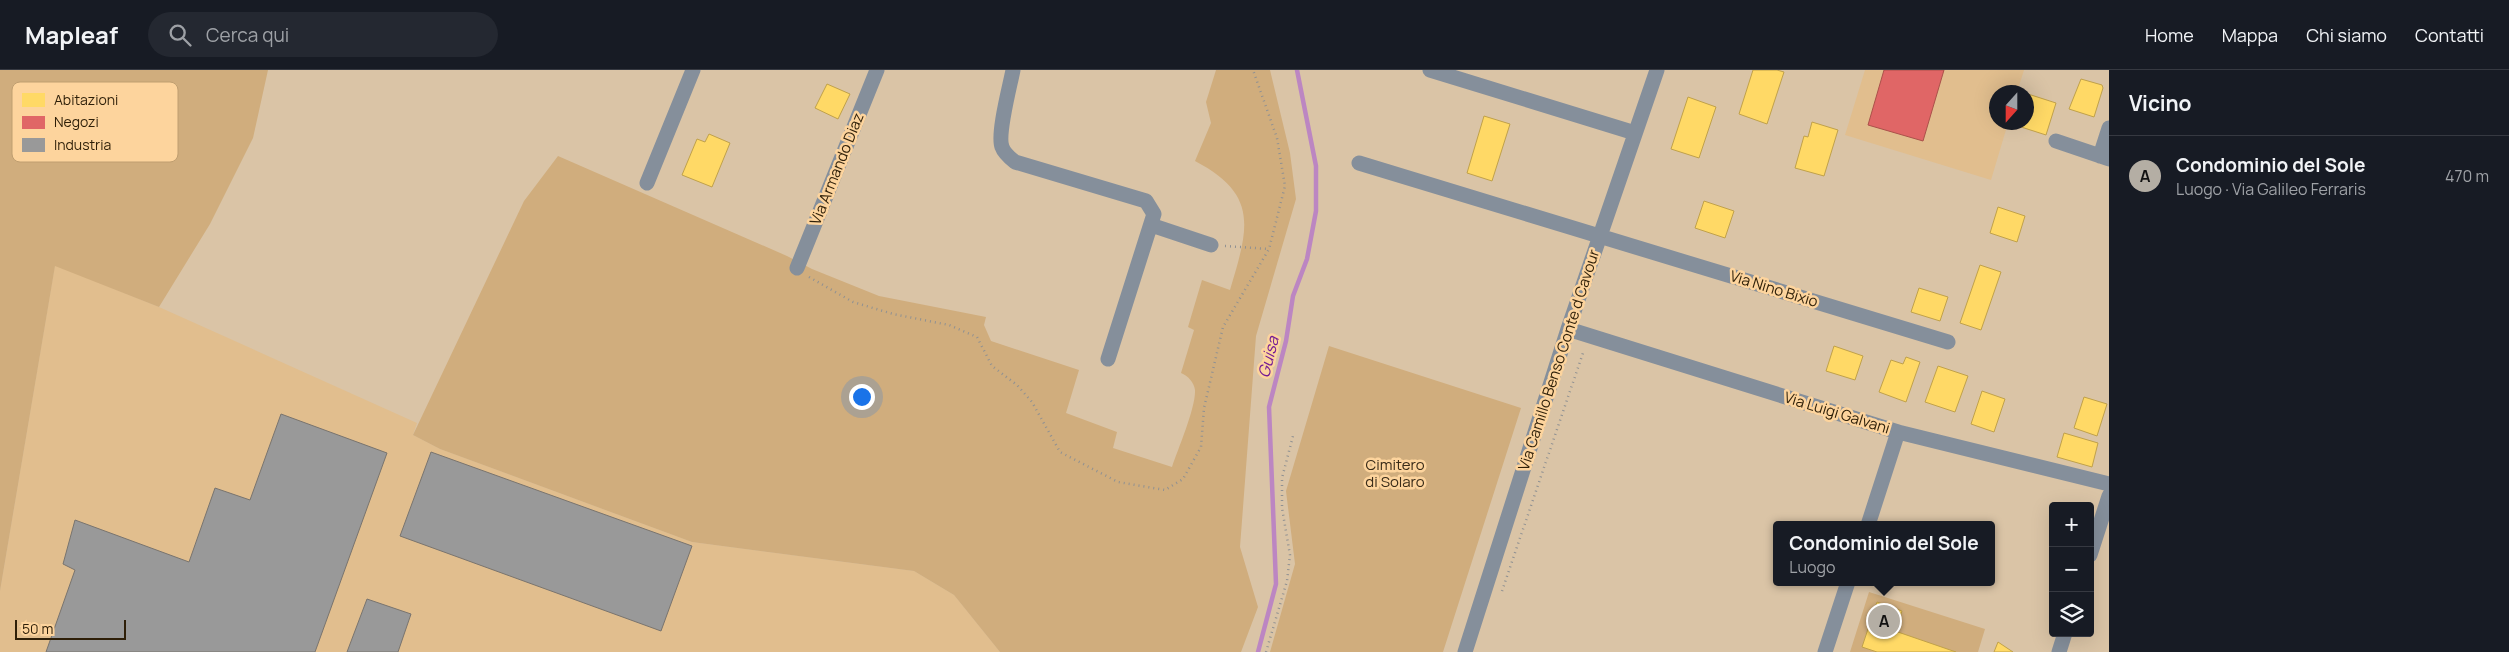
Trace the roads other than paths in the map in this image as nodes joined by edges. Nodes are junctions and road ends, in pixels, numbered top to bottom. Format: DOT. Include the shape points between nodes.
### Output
graph roads {
  1 [pos="693,70"];
  2 [pos="877,70"];
  3 [pos="1013,70"];
  4 [pos="1430,70"];
  5 [pos="1657,70"];
  6 [pos="2109,128"];
  7 [pos="1635,134"];
  8 [pos="2056,141"];
  9 [pos="2104,157"];
  10 [pos="1359,163"];
  11 [pos="647,183"];
  12 [pos="1151,225"];
  13 [pos="1599,236"];
  14 [pos="1211,245"];
  15 [pos="797,268"];
  16 [pos="1568,329"];
  17 [pos="1948,342"];
  18 [pos="1108,359"];
  19 [pos="1898,432"];
  20 [pos="2109,484"];
  21 [pos="2109,496"];
  22 [pos="1869,521"];
  23 [pos="2093,547"];
  24 [pos="1847,586"];
  25 [pos="2064,637"];
  26 [pos="1465,652"];
  27 [pos="1825,652"];
  28 [pos="2059,652"];
  1 -- 11 [label="street"];
  2 -- 15 [label="street, Via Armando Diaz"];
  3 -- 12 [label="street" via="1001,134 1002,148 1007,156 1015,162 1146,201 1154,214"];
  4 -- 7 [label="street"];
  5 -- 7 [label="street, Via Camillo Benso Conte d Cavour"];
  6 -- 9 [label="street"];
  7 -- 13 [label="street, Via Camillo Benso Conte d Cavour"];
  8 -- 9 [label="street"];
  10 -- 13 [label="street, Via Nino Bixio"];
  12 -- 14 [label="street"];
  12 -- 18 [label="street"];
  13 -- 16 [label="street, Via Camillo Benso Conte d Cavour"];
  13 -- 17 [label="street, Via Nino Bixio"];
  16 -- 19 [label="street, Via Luigi Galvani"];
  16 -- 26 [label="street, Via Camillo Benso Conte d Cavour"];
  19 -- 20 [label="street, Via Luigi Galvani"];
  19 -- 22 [label="street"];
  21 -- 23 [label="street"];
  24 -- 27 [label="street"];
  25 -- 28 [label="street"];
}
